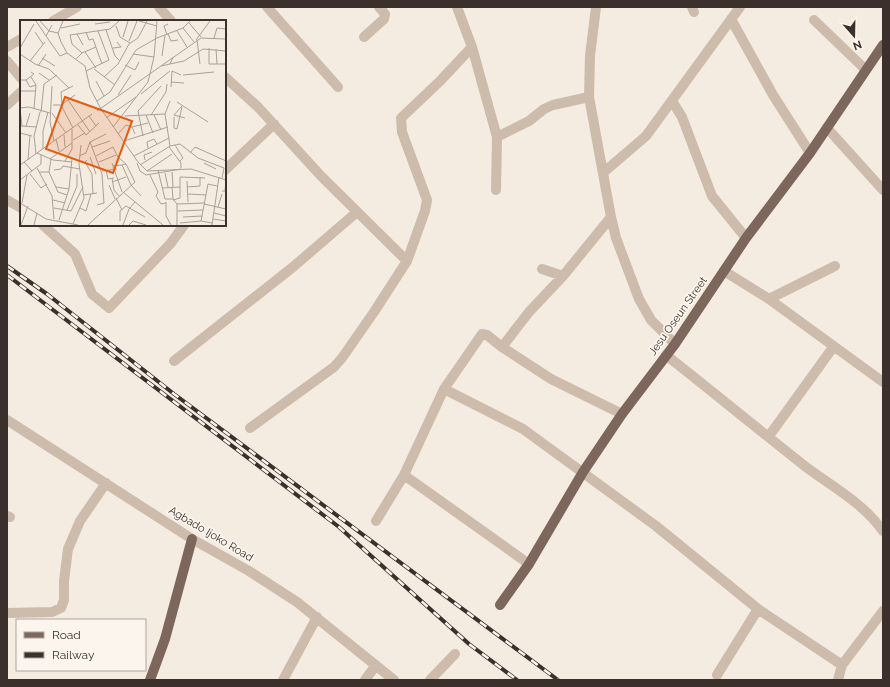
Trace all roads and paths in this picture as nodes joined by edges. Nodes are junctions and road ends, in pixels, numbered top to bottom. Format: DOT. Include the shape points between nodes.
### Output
graph roads {
  1 [pos="77,7"];
  2 [pos="160,7"];
  3 [pos="267,7"];
  4 [pos="379,7"];
  5 [pos="457,7"];
  6 [pos="596,7"];
  7 [pos="740,7"];
  8 [pos="731,18"];
  9 [pos="54,20"];
  10 [pos="170,20"];
  11 [pos="814,20"];
  12 [pos="364,37"];
  13 [pos="20,40"];
  14 [pos="883,45"];
  15 [pos="472,46"];
  16 [pos="7,47"];
  17 [pos="7,62"];
  18 [pos="866,70"];
  19 [pos="20,77"];
  20 [pos="226,78"];
  21 [pos="338,86"];
  22 [pos="20,93"];
  23 [pos="589,97"];
  24 [pos="672,101"];
  25 [pos="7,105"];
  26 [pos="274,124"];
  27 [pos="827,128"];
  28 [pos="497,137"];
  29 [pos="810,153"];
  30 [pos="226,169"];
  31 [pos="604,172"];
  32 [pos="496,190"];
  33 [pos="883,190"];
  34 [pos="7,200"];
  35 [pos="20,207"];
  36 [pos="357,212"];
  37 [pos="611,216"];
  38 [pos="45,226"];
  39 [pos="183,226"];
  40 [pos="746,238"];
  41 [pos="407,261"];
  42 [pos="834,266"];
  43 [pos="542,269"];
  44 [pos="724,271"];
  45 [pos="563,276"];
  46 [pos="769,300"];
  47 [pos="675,344"];
  48 [pos="834,346"];
  49 [pos="502,347"];
  50 [pos="666,355"];
  51 [pos="174,361"];
  52 [pos="883,382"];
  53 [pos="444,389"];
  54 [pos="622,414"];
  55 [pos="7,420"];
  56 [pos="250,428"];
  57 [pos="769,436"];
  58 [pos="583,472"];
  59 [pos="404,475"];
  60 [pos="106,483"];
  61 [pos="376,521"];
  62 [pos="883,531"];
  63 [pos="192,539"];
  64 [pos="529,564"];
  65 [pos="500,605"];
  66 [pos="758,608"];
  67 [pos="883,611"];
  68 [pos="7,613"];
  69 [pos="317,617"];
  70 [pos="455,654"];
  71 [pos="376,665"];
  72 [pos="842,665"];
  73 [pos="717,675"];
  74 [pos="150,680"];
  75 [pos="283,680"];
  76 [pos="365,680"];
  77 [pos="394,680"];
  78 [pos="430,680"];
  79 [pos="838,680"];
  1 -- 9 [label="street"];
  2 -- 10 [label="street"];
  3 -- 21 [label="street"];
  4 -- 12 [label="street" via="385,14 384,19"];
  5 -- 15 [label="street"];
  6 -- 23 [label="street" via="590,56"];
  7 -- 8 [label="street"];
  8 -- 24 [label="street"];
  8 -- 29 [label="street" via="773,95"];
  11 -- 18 [label="street"];
  13 -- 16 [label="street"];
  14 -- 18 [label="main road, Jesu Oseun Street"];
  15 -- 28 [label="street"];
  15 -- 41 [label="street" via="401,118 402,132 427,200"];
  17 -- 19 [label="street"];
  18 -- 27 [label="main road, Jesu Oseun Street"];
  20 -- 26 [label="street"];
  22 -- 25 [label="street"];
  23 -- 28 [label="street" via="553,106"];
  23 -- 31 [label="street"];
  24 -- 31 [label="street" via="646,136"];
  24 -- 40 [label="street" via="682,117 712,196"];
  26 -- 30 [label="street"];
  26 -- 36 [label="street"];
  27 -- 29 [label="main road, Jesu Oseun Street"];
  27 -- 33 [label="street"];
  28 -- 32 [label="street"];
  29 -- 40 [label="main road, Jesu Oseun Street"];
  31 -- 37 [label="street"];
  34 -- 35 [label="street"];
  36 -- 41 [label="street"];
  36 -- 51 [label="street"];
  37 -- 45 [label="street"];
  37 -- 47 [label="street" via="616,238 639,299 651,320"];
  38 -- 39 [label="street" via="75,254 92,294 109,308"];
  40 -- 44 [label="main road, Jesu Oseun Street"];
  41 -- 56 [label="street" via="334,367"];
  42 -- 46 [label="street"];
  43 -- 45 [label="street"];
  44 -- 46 [label="street"];
  44 -- 47 [label="main road, Jesu Oseun Street"];
  45 -- 49 [label="street" via="529,312"];
  46 -- 48 [label="street"];
  47 -- 50 [label="main road, Jesu Oseun Street"];
  48 -- 52 [label="street"];
  48 -- 57 [label="street"];
  49 -- 53 [label="street" via="482,334"];
  49 -- 54 [label="street" via="551,379"];
  50 -- 54 [label="main road, Jesu Oseun Street"];
  50 -- 57 [label="street"];
  53 -- 58 [label="street" via="523,429"];
  53 -- 59 [label="street"];
  54 -- 58 [label="main road, Jesu Oseun Street"];
  55 -- 60 [label="street, Agbado Ijoko Road"];
  57 -- 62 [label="street" via="856,503"];
  58 -- 64 [label="main road, Jesu Oseun Street"];
  58 -- 66 [label="street" via="656,526"];
  59 -- 61 [label="street"];
  59 -- 64 [label="street"];
  60 -- 63 [label="street, Agbado Ijoko Road"];
  60 -- 68 [label="street" via="80,521 68,549 64,600 61,608 52,612"];
  63 -- 69 [label="street, Agbado Ijoko Road" via="249,571"];
  63 -- 74 [label="main road" via="165,639"];
  64 -- 65 [label="main road, Jesu Oseun Street"];
  66 -- 72 [label="street"];
  66 -- 73 [label="street"];
  67 -- 72 [label="street"];
  69 -- 71 [label="street, Agbado Ijoko Road"];
  69 -- 75 [label="street"];
  70 -- 78 [label="street"];
  71 -- 76 [label="street"];
  71 -- 77 [label="street, Agbado Ijoko Road"];
  72 -- 79 [label="street"];
}
